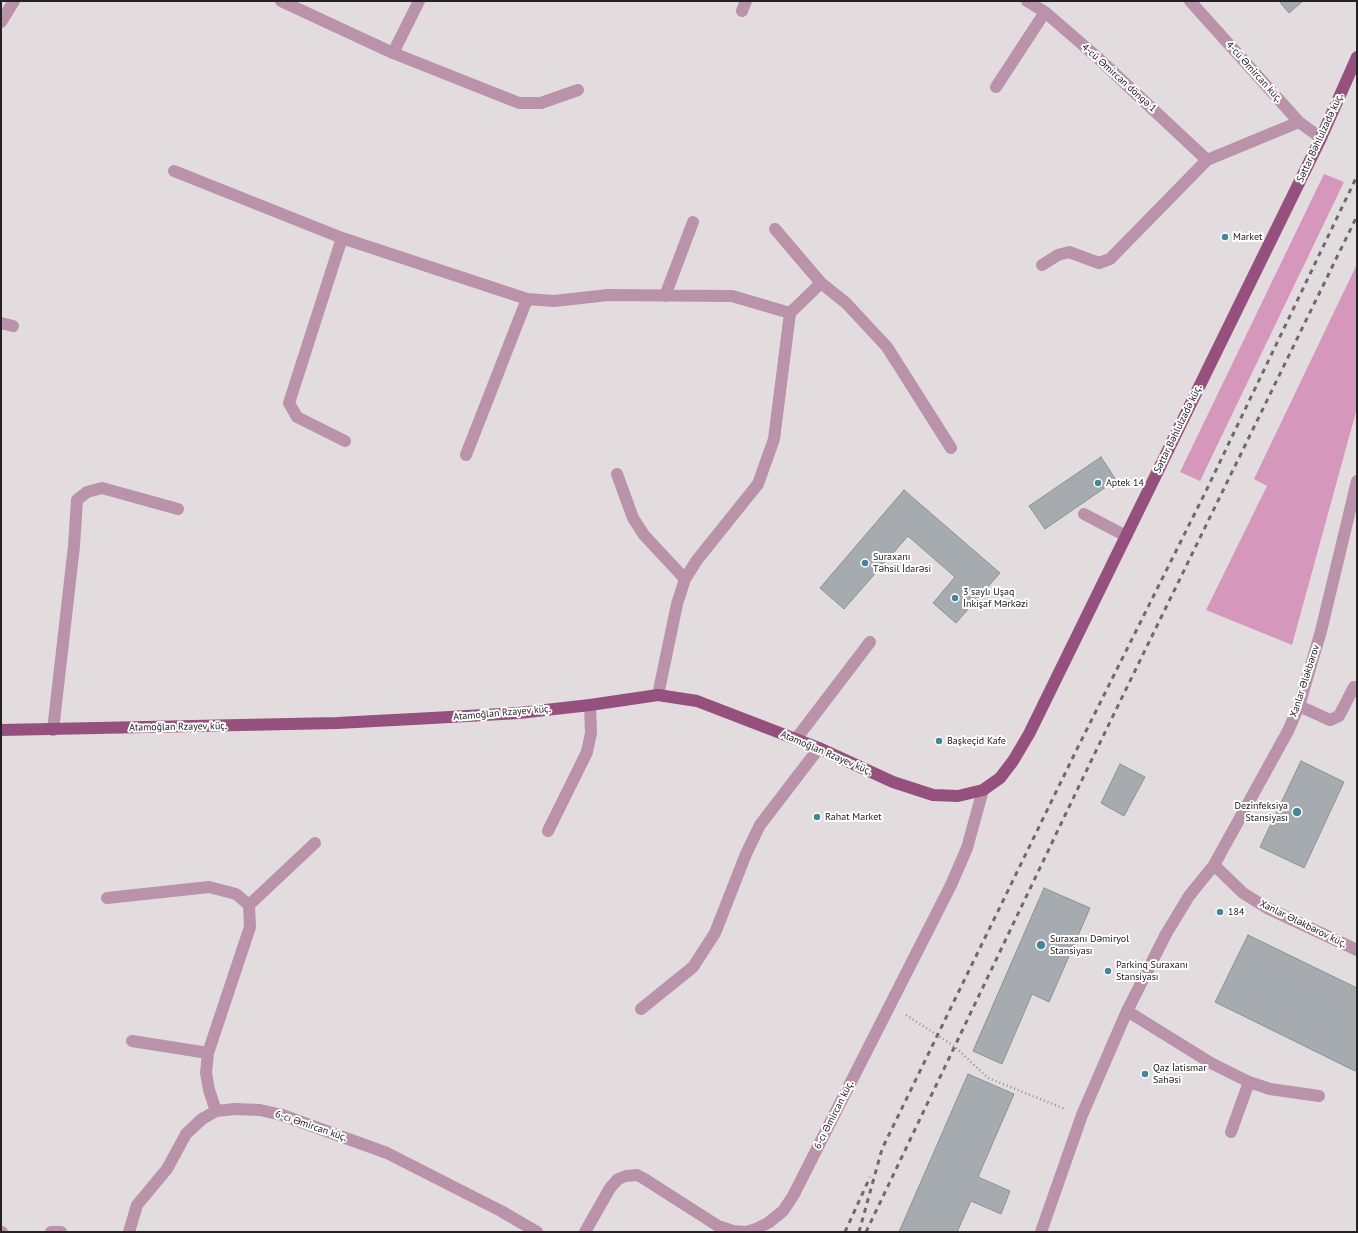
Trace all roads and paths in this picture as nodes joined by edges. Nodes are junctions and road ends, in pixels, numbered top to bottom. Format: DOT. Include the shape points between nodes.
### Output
graph roads {
  1 [pos="14,1"];
  2 [pos="281,1"];
  3 [pos="419,1"];
  4 [pos="1027,1"];
  5 [pos="1190,1"];
  6 [pos="1045,12"];
  7 [pos="1,22"];
  8 [pos="394,53"];
  9 [pos="1357,57"];
  10 [pos="996,87"];
  11 [pos="578,90"];
  12 [pos="1299,122"];
  13 [pos="1321,138"];
  14 [pos="1207,160"];
  15 [pos="174,171"];
  16 [pos="693,222"];
  17 [pos="775,229"];
  18 [pos="342,238"];
  19 [pos="1042,265"];
  20 [pos="821,283"];
  21 [pos="665,296"];
  22 [pos="527,299"];
  23 [pos="790,313"];
  24 [pos="1,323"];
  25 [pos="13,326"];
  26 [pos="345,440"];
  27 [pos="951,448"];
  28 [pos="466,455"];
  29 [pos="617,474"];
  30 [pos="1357,481"];
  31 [pos="178,509"];
  32 [pos="1084,514"];
  33 [pos="1126,536"];
  34 [pos="685,579"];
  35 [pos="870,642"];
  36 [pos="1354,687"];
  37 [pos="658,694"];
  38 [pos="590,705"];
  39 [pos="1299,706"];
  40 [pos="1,730"];
  41 [pos="52,730"];
  42 [pos="796,739"];
  43 [pos="819,748"];
  44 [pos="983,790"];
  45 [pos="548,831"];
  46 [pos="315,843"];
  47 [pos="1214,865"];
  48 [pos="107,898"];
  49 [pos="249,905"];
  50 [pos="1357,950"];
  51 [pos="890,1005"];
  52 [pos="641,1009"];
  53 [pos="1127,1011"];
  54 [pos="132,1041"];
  55 [pos="208,1053"];
  56 [pos="1249,1082"];
  57 [pos="1319,1096"];
  58 [pos="216,1111"];
  59 [pos="1082,1115"];
  60 [pos="1231,1132"];
  61 [pos="767,1228"];
  62 [pos="51,1232"];
  63 [pos="62,1232"];
  64 [pos="129,1232"];
  65 [pos="537,1232"];
  66 [pos="585,1232"];
  67 [pos="1041,1232"];
  1 -- 7 [label="street"];
  2 -- 8 [label="street"];
  3 -- 8 [label="street"];
  4 -- 6 [label="street, 4-cü Əmircan döngə 1"];
  5 -- 12 [label="street, 4-cü Əmircan küç."];
  6 -- 10 [label="street"];
  6 -- 14 [label="street, 4-cü Əmircan döngə 1"];
  8 -- 11 [label="street" via="519,103 541,103"];
  9 -- 13 [label="main road, Səttar Bəhlulzadə küç."];
  12 -- 13 [label="street, 4-cü Əmircan küç."];
  12 -- 14 [label="street"];
  13 -- 33 [label="main road, Səttar Bəhlulzadə küç."];
  14 -- 19 [label="street" via="1110,259 1099,263 1069,252 1058,255"];
  15 -- 18 [label="street"];
  16 -- 21 [label="street"];
  17 -- 20 [label="street"];
  18 -- 22 [label="street"];
  18 -- 26 [label="street" via="289,403 297,417"];
  20 -- 23 [label="street"];
  20 -- 27 [label="street" via="846,303 887,347"];
  21 -- 22 [label="street" via="608,294 554,301"];
  21 -- 23 [label="street" via="732,296"];
  22 -- 28 [label="street"];
  23 -- 34 [label="street" via="774,439 758,484 697,560"];
  24 -- 25 [label="street"];
  29 -- 34 [label="street" via="633,518 644,535"];
  30 -- 39 [label="street, Xanlar Ələkbərov" via="1321,631"];
  31 -- 41 [label="street" via="102,488 87,492 77,500"];
  32 -- 33 [label="street"];
  33 -- 44 [label="main road, Səttar Bəhlulzadə küç." via="1013,761 1000,778"];
  34 -- 37 [label="street" via="677,604"];
  35 -- 42 [label="street"];
  36 -- 39 [label="street" via="1339,716 1330,720"];
  37 -- 38 [label="main road, Atamoğlan Rzayev küç."];
  37 -- 42 [label="main road, Atamoğlan Rzayev küç." via="697,701"];
  38 -- 41 [label="main road, Atamoğlan Rzayev küç." via="519,713 337,723"];
  38 -- 45 [label="street" via="591,733 587,752"];
  39 -- 47 [label="street, Xanlar Ələkbərov"];
  40 -- 41 [label="main road, Atamoğlan Rzayev küç."];
  42 -- 43 [label="main road, Atamoğlan Rzayev küç."];
  43 -- 44 [label="main road, Atamoğlan Rzayev küç." via="893,782 933,795 958,796"];
  43 -- 52 [label="street" via="760,825 715,933 693,967"];
  44 -- 51 [label="street, 6-cı Əmircan küç." via="967,848 951,885"];
  46 -- 49 [label="street"];
  47 -- 50 [label="street, Xanlar Ələkbərov küç." via="1243,893 1267,908"];
  47 -- 53 [label="street, Xanlar Ələkbərov" via="1189,896 1166,934"];
  48 -- 49 [label="street" via="208,887 236,894"];
  49 -- 55 [label="street" via="250,927"];
  51 -- 59 [label="path" via="954,1046 988,1078"];
  51 -- 61 [label="street, 6-cı Əmircan küç." via="793,1196"];
  53 -- 56 [label="street" via="1211,1063"];
  53 -- 59 [label="street, Xanlar Ələkbərov"];
  54 -- 55 [label="street"];
  55 -- 58 [label="street" via="206,1073"];
  56 -- 57 [label="street" via="1270,1089"];
  56 -- 60 [label="street"];
  58 -- 64 [label="street, 6-cı Əmircan küç." via="202,1119 186,1134 167,1169 137,1205"];
  58 -- 65 [label="street, 6-cı Əmircan küç." via="235,1108 260,1110 387,1153"];
  59 -- 67 [label="street, Xanlar Ələkbərov"];
  61 -- 66 [label="street, 6-cı Əmircan küç." via="733,1232 718,1226 637,1176 618,1180 610,1188"];
  62 -- 63 [label="street"];
}
